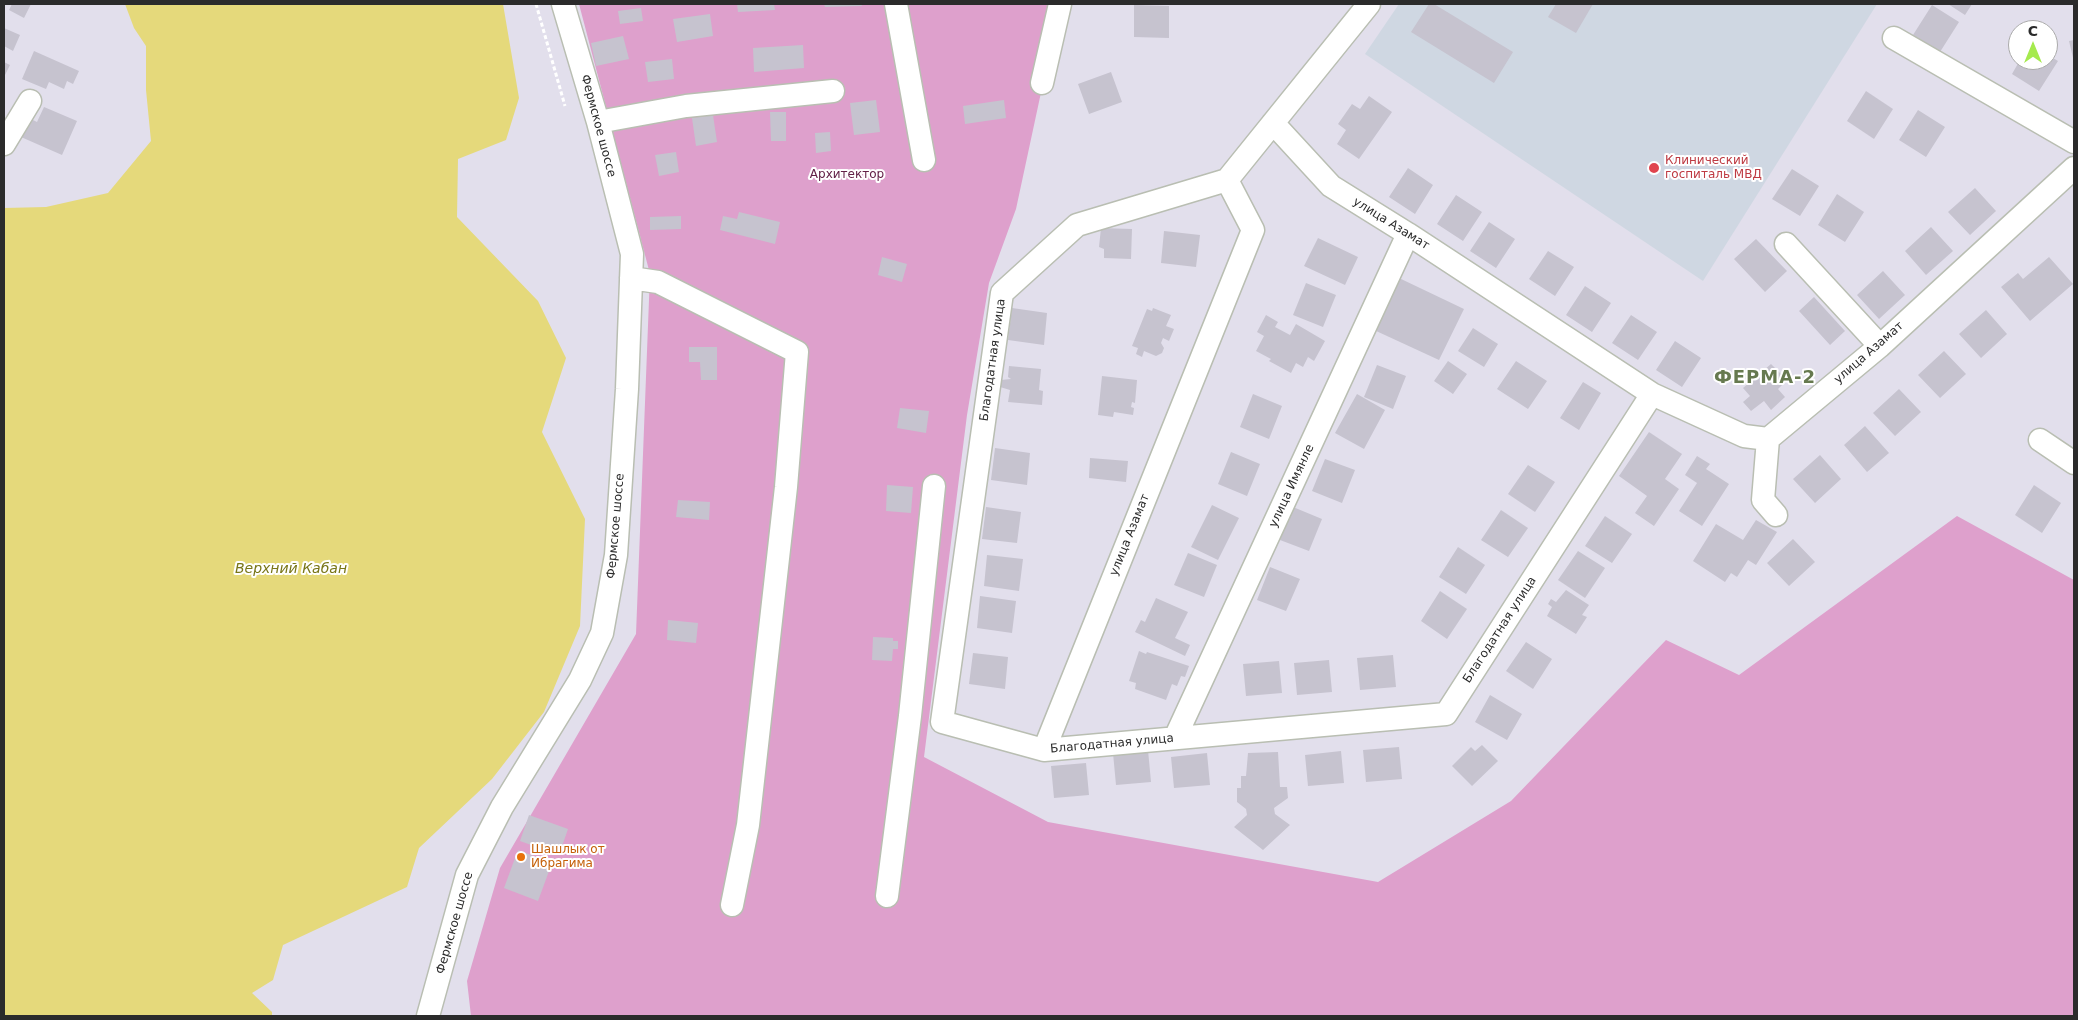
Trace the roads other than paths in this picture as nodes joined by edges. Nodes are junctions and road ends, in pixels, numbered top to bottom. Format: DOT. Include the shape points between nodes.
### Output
graph roads {
  1 [pos="563,4"];
  2 [pos="896,4"];
  3 [pos="1060,4"];
  4 [pos="1369,4"];
  5 [pos="1894,38"];
  6 [pos="1042,83"];
  7 [pos="833,91"];
  8 [pos="30,101"];
  9 [pos="598,122"];
  10 [pos="1273,123"];
  11 [pos="2074,142"];
  12 [pos="4,144"];
  13 [pos="924,160"];
  14 [pos="2074,168"];
  15 [pos="1227,180"];
  16 [pos="1408,234"];
  17 [pos="1786,244"];
  18 [pos="631,278"];
  19 [pos="1880,346"];
  20 [pos="1652,394"];
  21 [pos="1768,439"];
  22 [pos="2040,440"];
  23 [pos="2074,463"];
  24 [pos="934,486"];
  25 [pos="1776,515"];
  26 [pos="910,716"];
  27 [pos="942,722"];
  28 [pos="1175,738"];
  29 [pos="1044,750"];
  30 [pos="887,896"];
  31 [pos="732,905"];
  32 [pos="428,1016"];
  1 -- 9 [label="street, Фермское шоссе"];
  2 -- 13 [label="street"];
  3 -- 6 [label="street"];
  4 -- 10 [label="street"];
  5 -- 11 [label="street"];
  7 -- 9 [label="street" via="686,106"];
  8 -- 12 [label="street"];
  9 -- 18 [label="street, Фермское шоссе" via="632,254"];
  10 -- 15 [label="street"];
  10 -- 16 [label="street, улица Азамат" via="1330,186"];
  14 -- 19 [label="street, улица Азамат"];
  15 -- 27 [label="street, Благодатная улица" via="1077,225 1002,293"];
  15 -- 29 [label="street, улица Азамат" via="1253,230"];
  16 -- 20 [label="street, улица Азамат"];
  16 -- 28 [label="street, улица Имянле"];
  17 -- 19 [label="street"];
  18 -- 31 [label="street" via="658,282 796,352 786,487 748,826"];
  18 -- 32 [label="street, Фермское шоссе" via="616,555 602,633 580,680 502,807 467,875"];
  19 -- 21 [label="street, улица Азамат"];
  20 -- 21 [label="street, улица Азамат" via="1744,436"];
  20 -- 28 [label="street, Благодатная улица" via="1446,714"];
  21 -- 25 [label="street" via="1763,500"];
  22 -- 23 [label="street"];
  24 -- 26 [label="street"];
  26 -- 27 [label="street"];
  26 -- 30 [label="street"];
  27 -- 29 [label="street, Благодатная улица"];
  28 -- 29 [label="street, Благодатная улица"];
}
